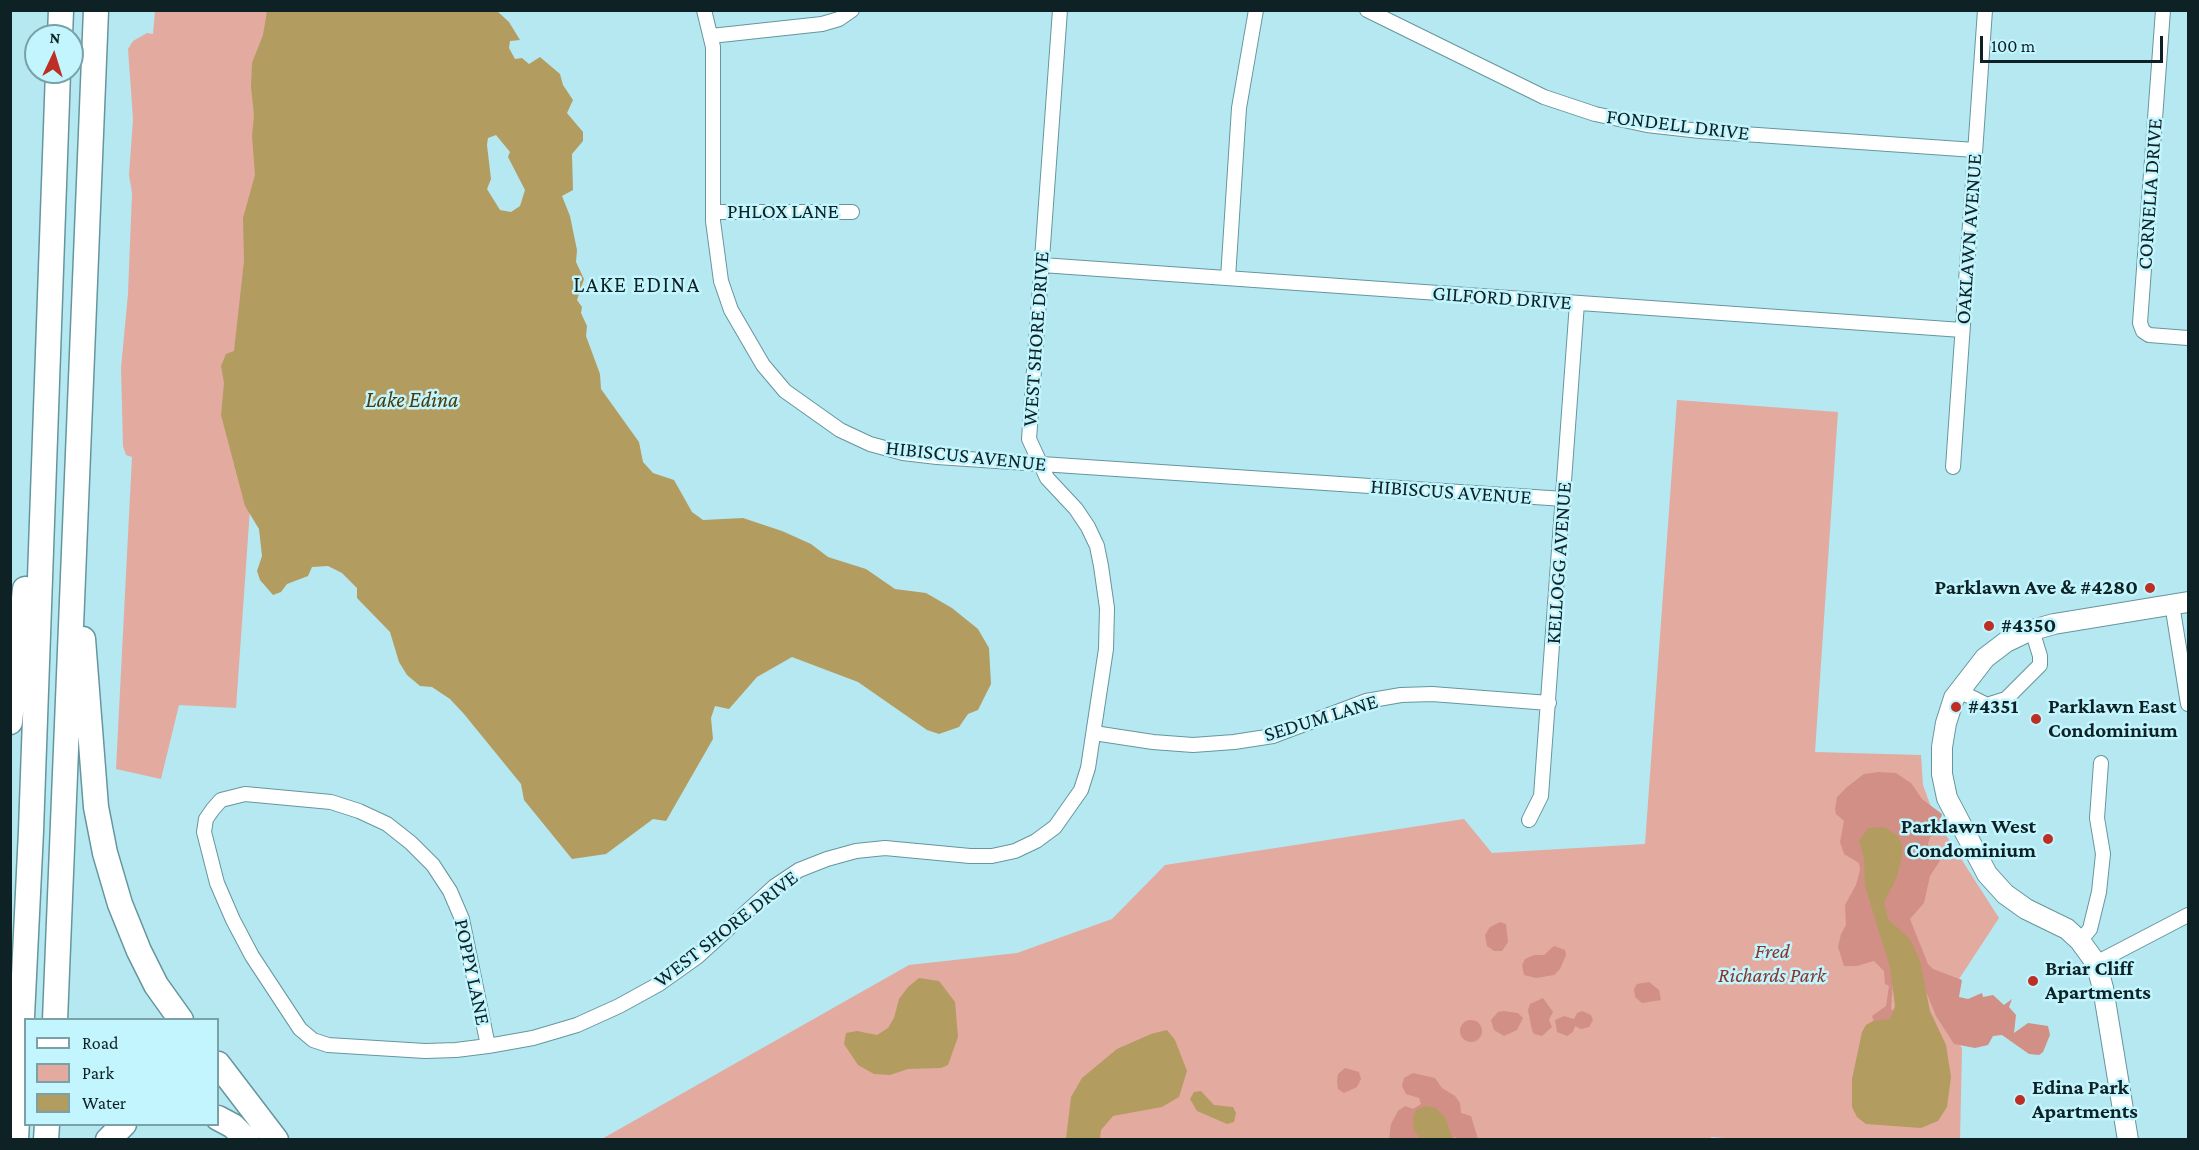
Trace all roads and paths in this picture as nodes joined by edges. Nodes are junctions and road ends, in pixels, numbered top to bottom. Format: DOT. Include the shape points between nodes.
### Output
graph roads {
  1 [pos="96,10"];
  2 [pos="704,10"];
  3 [pos="852,10"];
  4 [pos="1060,10"];
  5 [pos="1256,10"];
  6 [pos="1367,10"];
  7 [pos="1984,10"];
  8 [pos="2163,10"];
  9 [pos="711,36"];
  10 [pos="58,84"];
  11 [pos="1975,150"];
  12 [pos="713,212"];
  13 [pos="852,212"];
  14 [pos="1042,265"];
  15 [pos="1228,278"];
  16 [pos="1577,303"];
  17 [pos="1962,330"];
  18 [pos="2188,338"];
  19 [pos="1040,464"];
  20 [pos="1953,467"];
  21 [pos="43,489"];
  22 [pos="1564,499"];
  23 [pos="74,581"];
  24 [pos="2181,613"];
  25 [pos="2032,630"];
  26 [pos="1959,691"];
  27 [pos="1549,703"];
  28 [pos="2188,704"];
  29 [pos="10,722"];
  30 [pos="1094,733"];
  31 [pos="2101,763"];
  32 [pos="1529,820"];
  33 [pos="207,844"];
  34 [pos="2188,915"];
  35 [pos="2080,941"];
  36 [pos="2096,963"];
  37 [pos="55,1018"];
  38 [pos="180,1018"];
  39 [pos="488,1046"];
  40 [pos="219,1065"];
  41 [pos="219,1119"];
  42 [pos="123,1126"];
  43 [pos="244,1138"];
  44 [pos="16,1140"];
  45 [pos="108,1140"];
  46 [pos="276,1140"];
  47 [pos="2128,1140"];
  1 -- 23 [label="highway"];
  2 -- 9 [label="street, HIBISCUS AVENUE"];
  3 -- 9 [label="street" via="822,24"];
  4 -- 14 [label="street, WEST SHORE DRIVE"];
  5 -- 15 [label="street" via="1239,108"];
  6 -- 11 [label="street, FONDELL DRIVE" via="1534,92 1595,114 1700,131"];
  7 -- 11 [label="street, OAKLAWN AVENUE"];
  8 -- 18 [label="street, CORNELIA DRIVE" via="2140,323 2149,335"];
  9 -- 12 [label="street, HIBISCUS AVENUE"];
  10 -- 21 [label="highway"];
  11 -- 17 [label="street, OAKLAWN AVENUE"];
  12 -- 13 [label="street, PHLOX LANE"];
  12 -- 19 [label="street, HIBISCUS AVENUE" via="715,252 731,310 762,365 811,412 870,444 903,453"];
  14 -- 15 [label="street, GILFORD DRIVE"];
  14 -- 19 [label="street, WEST SHORE DRIVE" via="1029,439"];
  15 -- 16 [label="street, GILFORD DRIVE"];
  16 -- 17 [label="street, GILFORD DRIVE"];
  16 -- 22 [label="street, KELLOGG AVENUE"];
  17 -- 20 [label="street, OAKLAWN AVENUE"];
  19 -- 22 [label="street, HIBISCUS AVENUE"];
  19 -- 30 [label="street, WEST SHORE DRIVE" via="1047,478 1076,509 1097,546 1107,608 1106,649"];
  21 -- 29 [label="highway" via="26,583"];
  21 -- 44 [label="highway"];
  22 -- 27 [label="street, KELLOGG AVENUE"];
  23 -- 37 [label="highway"];
  23 -- 38 [label="highway" via="87,664 96,807 105,853 139,951 156,985"];
  24 -- 25 [label="street" via="2056,624"];
  24 -- 28 [label="street"];
  25 -- 26 [label="street" via="1985,658"];
  25 -- 26 [label="street" via="2040,665 2006,699 1987,705"];
  26 -- 35 [label="street" via="1946,723 1942,747 1947,798 1958,822 1987,874 2005,894 2067,929"];
  27 -- 30 [label="street, SEDUM LANE" via="1401,695 1365,701 1273,736 1224,743 1153,742"];
  27 -- 32 [label="street, KELLOGG AVENUE" via="1541,796"];
  30 -- 39 [label="street, WEST SHORE DRIVE" via="1081,790 1055,827 1036,841 992,856 885,848 827,859 799,870 775,886 697,957 659,984 577,1025"];
  31 -- 35 [label="street" via="2097,818 2103,854 2099,892 2090,929"];
  33 -- 39 [label="street, WEST SHORE DRIVE" via="232,920 296,1023 313,1040 328,1045 425,1051"];
  33 -- 39 [label="street, POPPY LANE" via="204,832 213,809 221,800 245,794 331,802 387,824 433,865 450,891 465,929"];
  34 -- 36 [label="street"];
  35 -- 36 [label="street"];
  36 -- 47 [label="street"];
  40 -- 46 [label="highway"];
  41 -- 43 [label="highway"];
  42 -- 45 [label="highway"];
}
